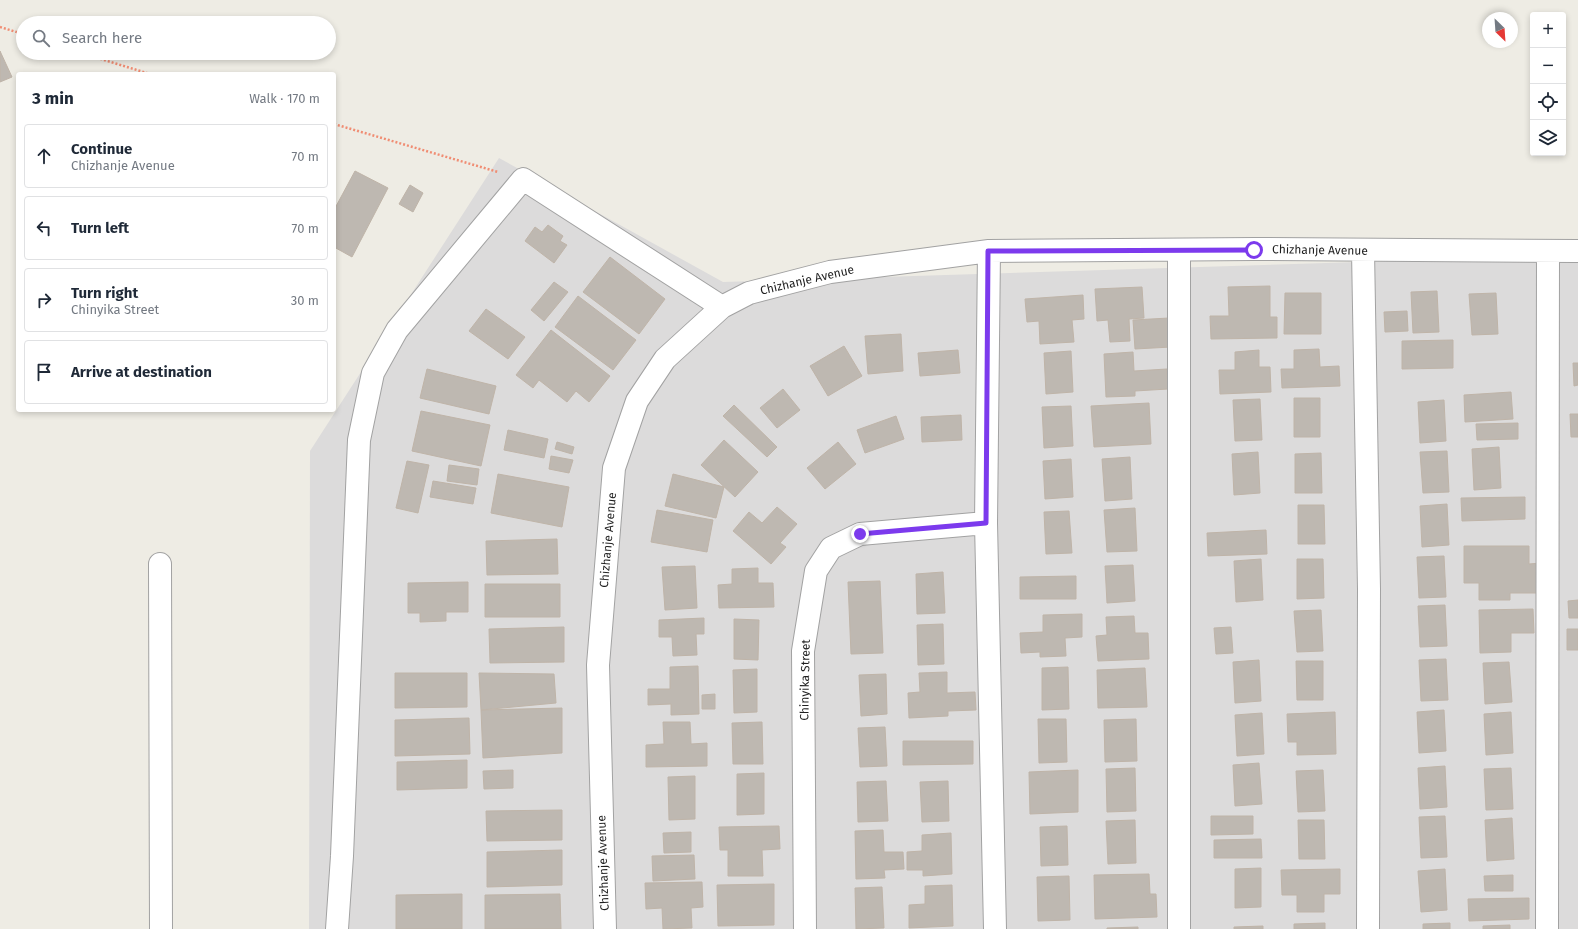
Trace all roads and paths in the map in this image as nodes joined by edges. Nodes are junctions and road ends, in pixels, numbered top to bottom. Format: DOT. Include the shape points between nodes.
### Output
graph roads {
  1 [pos="0,27"];
  2 [pos="16,32"];
  3 [pos="104,60"];
  4 [pos="143,72"];
  5 [pos="336,125"];
  6 [pos="523,179"];
  7 [pos="1179,250"];
  8 [pos="1363,250"];
  9 [pos="988,251"];
  10 [pos="1548,251"];
  11 [pos="1578,251"];
  12 [pos="722,307"];
  13 [pos="986,523"];
  14 [pos="160,564"];
  15 [pos="161,929"];
  16 [pos="337,929"];
  17 [pos="605,929"];
  18 [pos="805,929"];
  19 [pos="995,929"];
  20 [pos="1179,929"];
  21 [pos="1368,929"];
  22 [pos="1547,929"];
  1 -- 2 [label="path"];
  3 -- 4 [label="path"];
  5 -- 6 [label="path"];
  6 -- 12 [label="street"];
  6 -- 16 [label="street" via="396,330 373,373 359,440"];
  7 -- 8 [label="street, Chizhanje Avenue"];
  7 -- 9 [label="street, Chizhanje Avenue"];
  7 -- 20 [label="street"];
  8 -- 10 [label="street, Chizhanje Avenue"];
  8 -- 21 [label="street" via="1369,589"];
  9 -- 12 [label="street, Chizhanje Avenue" via="830,272 748,293"];
  9 -- 13 [label="street"];
  10 -- 11 [label="street, Chizhanje Avenue"];
  10 -- 22 [label="street"];
  12 -- 17 [label="street, Chizhanje Avenue" via="666,359 637,401 614,468 598,664"];
  13 -- 18 [label="street, Chinyika Street" via="860,534 831,548 816,571 803,651"];
  13 -- 19 [label="street"];
  14 -- 15 [label="street"];
}
